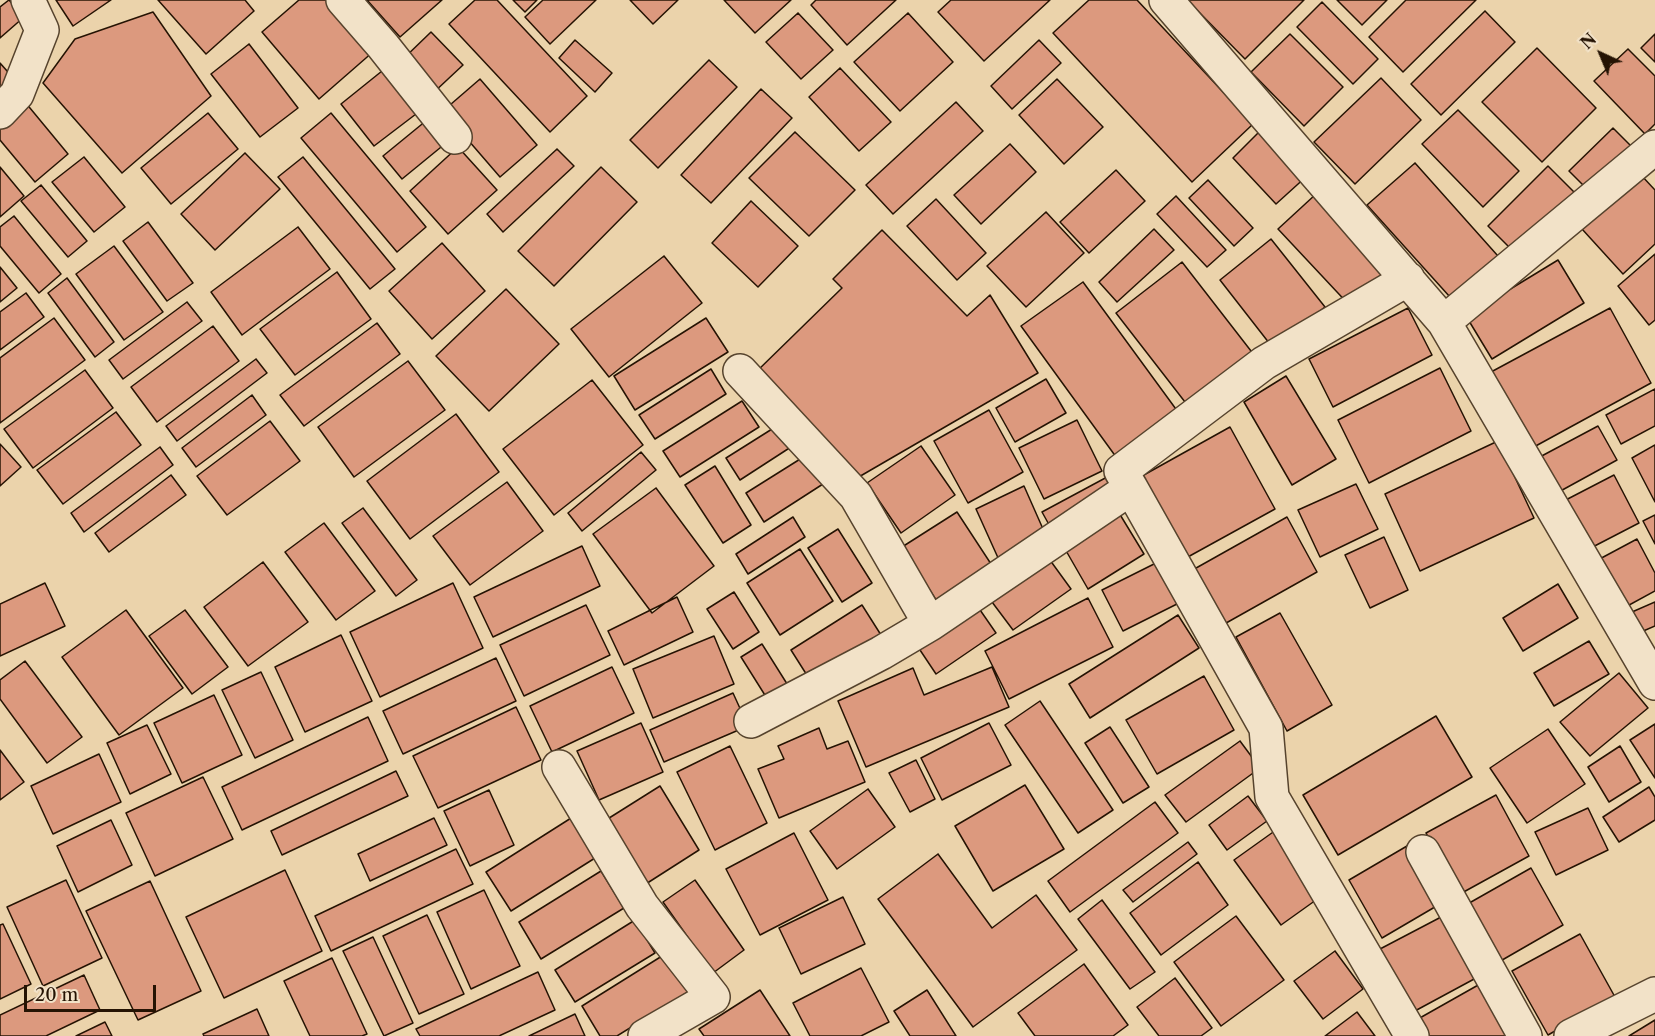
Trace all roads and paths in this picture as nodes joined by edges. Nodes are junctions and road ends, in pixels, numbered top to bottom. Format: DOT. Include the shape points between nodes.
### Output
graph roads {
  1 [pos="28,0"];
  2 [pos="343,0"];
  3 [pos="1166,0"];
  4 [pos="0,112"];
  5 [pos="455,137"];
  6 [pos="1652,157"];
  7 [pos="1408,279"];
  8 [pos="1444,322"];
  9 [pos="740,371"];
  10 [pos="1131,489"];
  11 [pos="930,624"];
  12 [pos="1655,683"];
  13 [pos="752,722"];
  14 [pos="559,767"];
  15 [pos="1423,852"];
  16 [pos="1655,994"];
  17 [pos="680,1028"];
  18 [pos="645,1036"];
  19 [pos="1412,1036"];
  20 [pos="1525,1036"];
  21 [pos="1571,1036"];
  1 -- 4 [label="street" via="42,30 17,94"];
  2 -- 5 [label="street"];
  3 -- 7 [label="street"];
  6 -- 8 [label="street"];
  7 -- 8 [label="street"];
  7 -- 10 [label="street" via="1264,363 1121,471"];
  8 -- 12 [label="street"];
  9 -- 11 [label="street" via="856,496"];
  10 -- 11 [label="street"];
  10 -- 19 [label="street" via="1266,728 1272,797"];
  11 -- 13 [label="street"];
  14 -- 17 [label="street" via="642,906 713,997"];
  15 -- 20 [label="street"];
  16 -- 21 [label="street"];
  17 -- 18 [label="street"];
}
